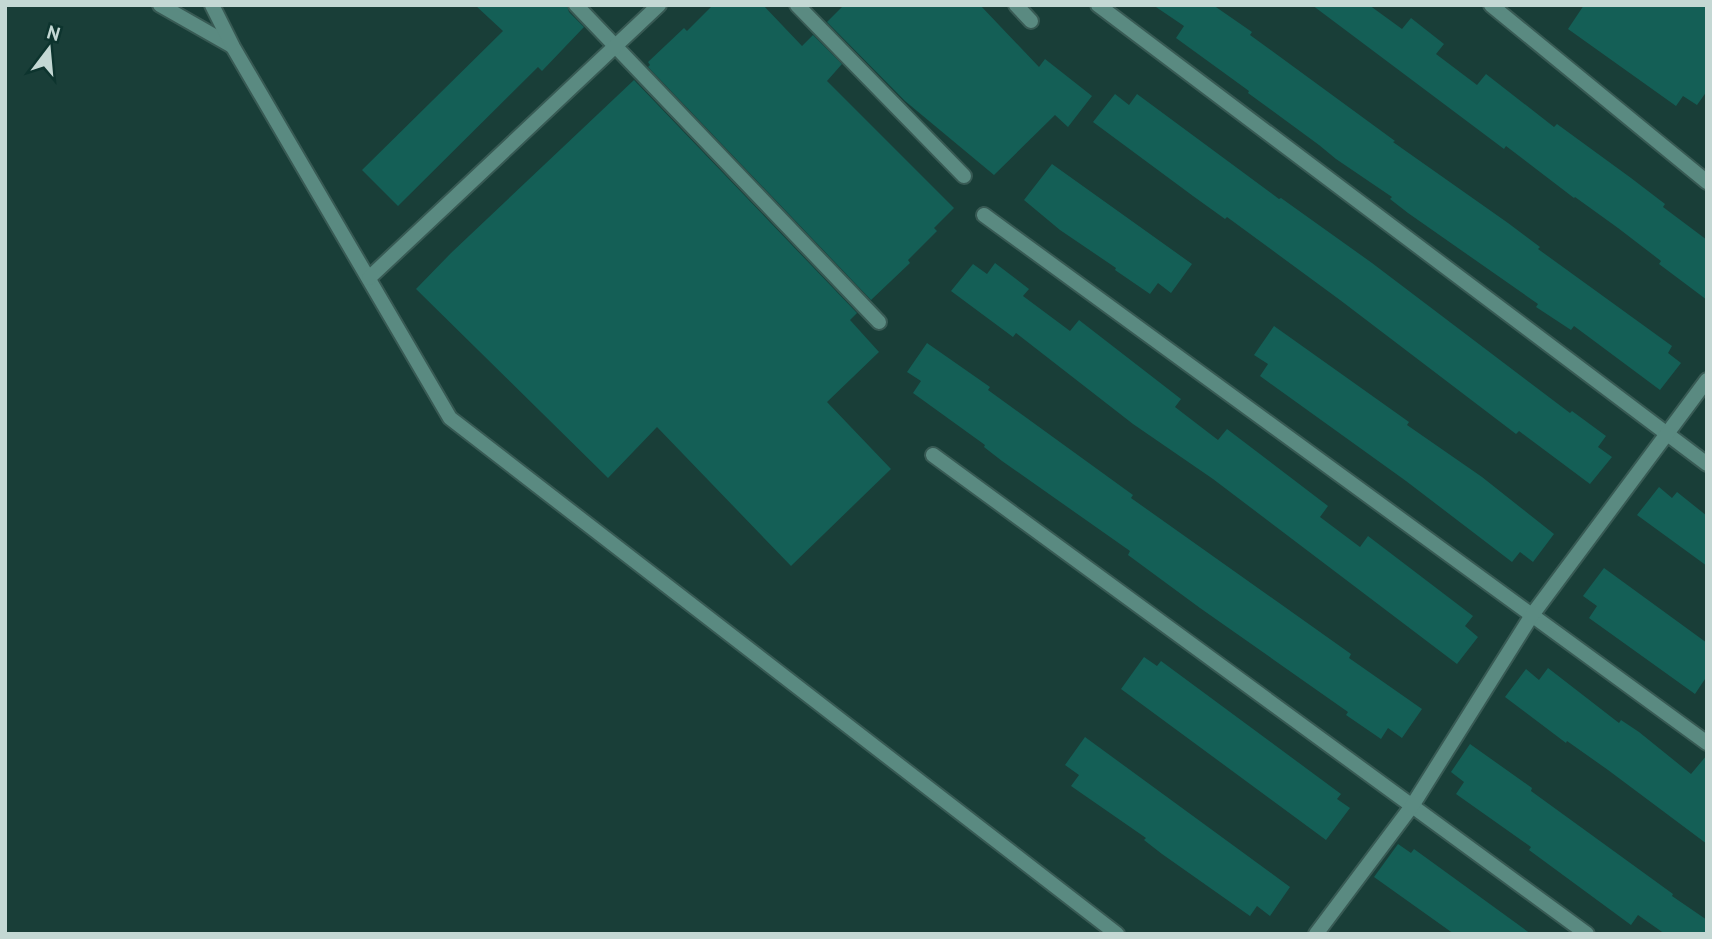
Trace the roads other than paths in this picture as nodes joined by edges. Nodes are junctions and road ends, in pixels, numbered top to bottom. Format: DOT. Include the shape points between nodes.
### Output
graph roads {
  1 [pos="160,5"];
  2 [pos="212,5"];
  3 [pos="576,5"];
  4 [pos="659,5"];
  5 [pos="797,5"];
  6 [pos="1016,5"];
  7 [pos="1098,5"];
  8 [pos="1492,5"];
  9 [pos="1031,21"];
  10 [pos="233,47"];
  11 [pos="616,47"];
  12 [pos="964,176"];
  13 [pos="1707,182"];
  14 [pos="984,215"];
  15 [pos="369,278"];
  16 [pos="879,322"];
  17 [pos="1707,380"];
  18 [pos="1665,434"];
  19 [pos="933,454"];
  20 [pos="1707,464"];
  21 [pos="1532,615"];
  22 [pos="1707,743"];
  23 [pos="1412,806"];
  24 [pos="1117,934"];
  25 [pos="1316,934"];
  26 [pos="1587,934"];
  1 -- 10 [label="street"];
  2 -- 10 [label="street"];
  3 -- 11 [label="street"];
  4 -- 11 [label="street"];
  5 -- 12 [label="street"];
  6 -- 9 [label="street"];
  7 -- 18 [label="street"];
  8 -- 13 [label="street"];
  10 -- 15 [label="street"];
  11 -- 15 [label="street"];
  11 -- 16 [label="street"];
  14 -- 21 [label="street"];
  15 -- 24 [label="street" via="450,418"];
  17 -- 18 [label="street"];
  18 -- 20 [label="street"];
  18 -- 21 [label="street"];
  19 -- 23 [label="street"];
  21 -- 22 [label="street"];
  21 -- 23 [label="street"];
  23 -- 25 [label="street"];
  23 -- 26 [label="street"];
}
